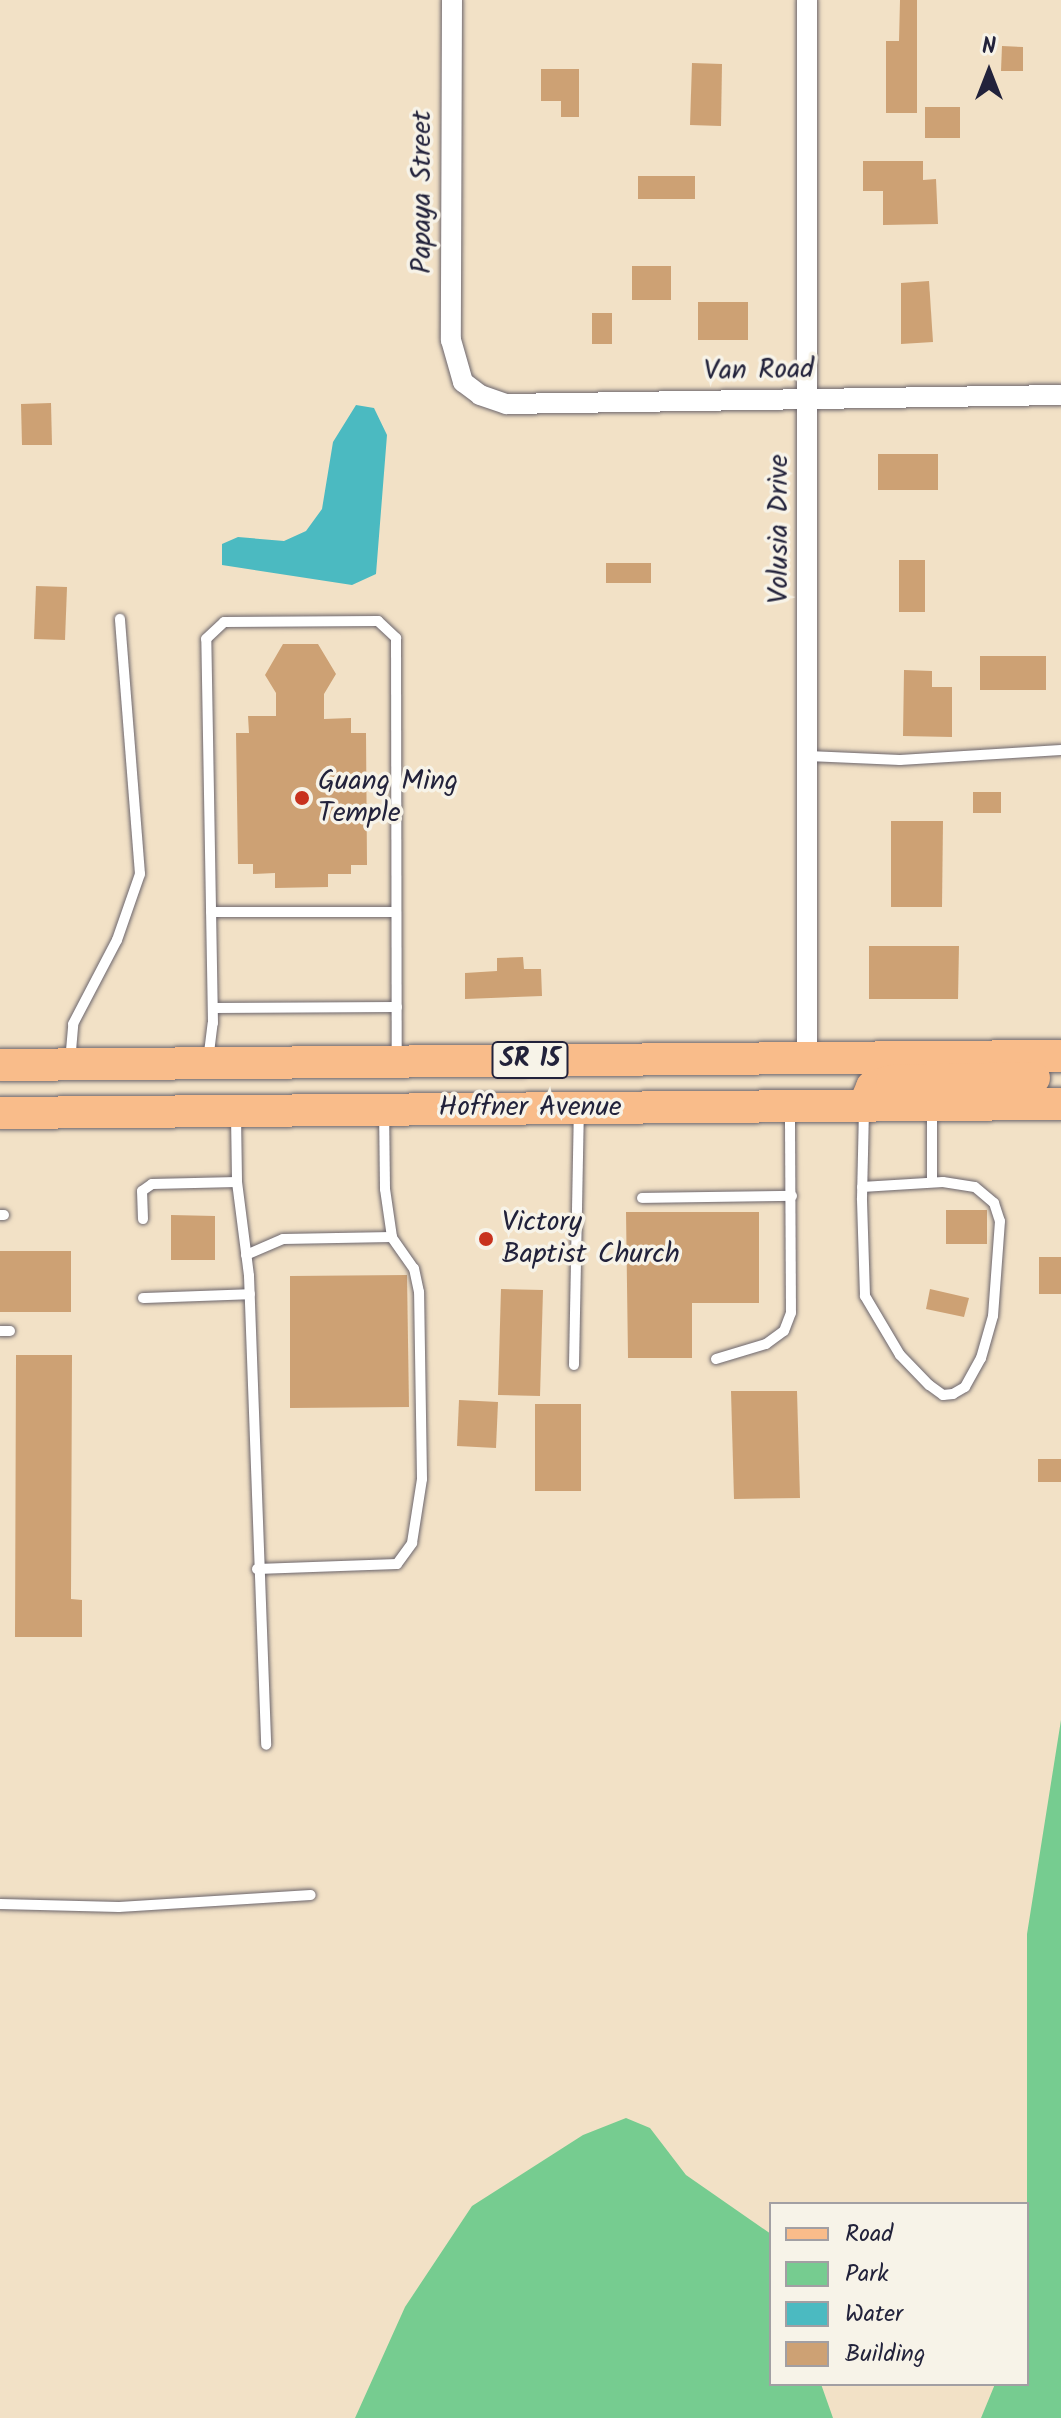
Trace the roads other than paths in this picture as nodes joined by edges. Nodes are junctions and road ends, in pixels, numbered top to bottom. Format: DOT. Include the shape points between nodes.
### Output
graph roads {
  1 [pos="452,0"];
  2 [pos="807,0"];
  3 [pos="463,382"];
  4 [pos="1061,395"];
  5 [pos="808,398"];
  6 [pos="120,619"];
  7 [pos="1061,750"];
  8 [pos="808,756"];
  9 [pos="211,912"];
  10 [pos="396,912"];
  11 [pos="397,1007"];
  12 [pos="213,1008"];
  13 [pos="1061,1056"];
  14 [pos="807,1058"];
  15 [pos="397,1062"];
  16 [pos="208,1063"];
  17 [pos="70,1064"];
  18 [pos="0,1065"];
  19 [pos="1061,1078"];
  20 [pos="0,1081"];
  21 [pos="1061,1104"];
  22 [pos="932,1105"];
  23 [pos="864,1106"];
  24 [pos="790,1107"];
  25 [pos="579,1108"];
  26 [pos="384,1109"];
  27 [pos="236,1110"];
  28 [pos="0,1113"];
  29 [pos="237,1182"];
  30 [pos="932,1182"];
  31 [pos="862,1187"];
  32 [pos="792,1196"];
  33 [pos="642,1198"];
  34 [pos="143,1219"];
  35 [pos="392,1237"];
  36 [pos="246,1255"];
  37 [pos="250,1294"];
  38 [pos="143,1298"];
  39 [pos="716,1359"];
  40 [pos="574,1365"];
  41 [pos="257,1569"];
  42 [pos="266,1745"];
  43 [pos="311,1895"];
  44 [pos="0,1904"];
  1 -- 3 [label="street, Papaya Street" via="451,340"];
  2 -- 5 [label="street, Volusia Drive"];
  3 -- 5 [label="street, Van Road" via="506,404"];
  4 -- 5 [label="street, Van Road"];
  5 -- 8 [label="street, Volusia Drive"];
  6 -- 17 [label="lane" via="140,874 117,940 73,1024"];
  7 -- 8 [label="lane" via="900,760"];
  8 -- 14 [label="street, Volusia Drive"];
  9 -- 10 [label="lane"];
  9 -- 10 [label="lane" via="206,639 224,622 378,621 396,638"];
  9 -- 12 [label="lane"];
  10 -- 11 [label="lane"];
  11 -- 12 [label="lane"];
  11 -- 15 [label="lane"];
  12 -- 16 [label="lane"];
  13 -- 14 [label="main road, Hoffner Avenue / SR 15"];
  14 -- 15 [label="main road, Hoffner Avenue / SR 15"];
  14 -- 25 [label="main road" via="794,1080 781,1087 614,1089"];
  15 -- 16 [label="main road, Hoffner Avenue / SR 15"];
  15 -- 27 [label="main road" via="344,1090 268,1091"];
  16 -- 17 [label="main road, Hoffner Avenue / SR 15"];
  17 -- 18 [label="main road, Hoffner Avenue / SR 15"];
  17 -- 20 [label="main road" via="55,1077"];
  19 -- 23 [label="main road" via="892,1081 872,1087"];
  21 -- 22 [label="main road, Hoffner Avenue / SR 15"];
  22 -- 23 [label="main road, Hoffner Avenue / SR 15"];
  22 -- 30 [label="lane"];
  23 -- 24 [label="main road, Hoffner Avenue / SR 15"];
  23 -- 31 [label="lane"];
  24 -- 25 [label="main road, Hoffner Avenue / SR 15"];
  24 -- 32 [label="lane"];
  25 -- 26 [label="main road, Hoffner Avenue / SR 15"];
  25 -- 40 [label="lane"];
  26 -- 27 [label="main road, Hoffner Avenue / SR 15"];
  26 -- 35 [label="lane"];
  27 -- 28 [label="main road, Hoffner Avenue / SR 15"];
  27 -- 29 [label="lane"];
  29 -- 34 [label="lane" via="152,1184 142,1191"];
  29 -- 36 [label="lane"];
  30 -- 31 [label="lane"];
  30 -- 31 [label="lane" via="986,1193 1000,1221 993,1316 981,1358 965,1387 943,1395 900,1355 865,1296"];
  32 -- 33 [label="lane"];
  32 -- 39 [label="lane" via="791,1313 784,1331 766,1344"];
  35 -- 36 [label="lane" via="283,1239"];
  35 -- 41 [label="lane" via="414,1269 419,1292 422,1479 412,1543 397,1564"];
  36 -- 37 [label="lane"];
  37 -- 38 [label="lane"];
  37 -- 41 [label="lane"];
  41 -- 42 [label="lane"];
  43 -- 44 [label="lane" via="119,1907"];
}
